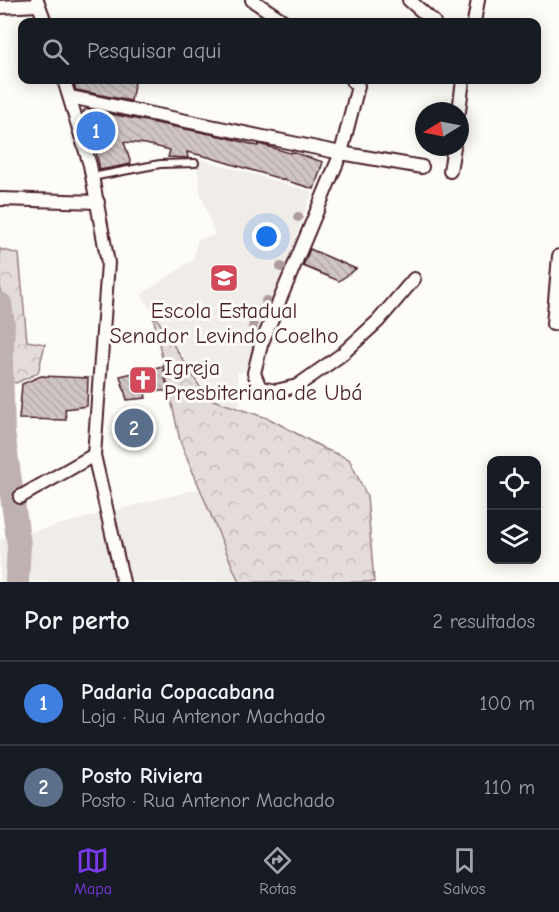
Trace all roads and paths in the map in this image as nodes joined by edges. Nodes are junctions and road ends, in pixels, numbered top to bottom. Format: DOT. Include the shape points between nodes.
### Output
graph roads {
  1 [pos="252,0"];
  2 [pos="409,0"];
  3 [pos="478,0"];
  4 [pos="38,2"];
  5 [pos="0,7"];
  6 [pos="44,18"];
  7 [pos="279,18"];
  8 [pos="429,18"];
  9 [pos="475,18"];
  10 [pos="65,84"];
  11 [pos="355,84"];
  12 [pos="462,84"];
  13 [pos="70,97"];
  14 [pos="460,102"];
  15 [pos="341,153"];
  16 [pos="452,156"];
  17 [pos="195,163"];
  18 [pos="422,167"];
  19 [pos="450,171"];
  20 [pos="92,177"];
  21 [pos="0,199"];
  22 [pos="98,202"];
  23 [pos="559,256"];
  24 [pos="414,279"];
  25 [pos="553,324"];
  26 [pos="94,455"];
  27 [pos="20,497"];
  28 [pos="123,582"];
  1 -- 7 [label="street"];
  2 -- 8 [label="street"];
  3 -- 9 [label="street"];
  4 -- 5 [label="street"];
  4 -- 6 [label="street"];
  10 -- 13 [label="street"];
  11 -- 15 [label="street"];
  12 -- 14 [label="street"];
  13 -- 15 [label="street"];
  13 -- 20 [label="street"];
  15 -- 18 [label="street"];
  15 -- 24 [label="street" via="261,345 254,373 260,388 276,392 297,386 333,361 378,321"];
  16 -- 19 [label="street"];
  17 -- 20 [label="lane" via="160,164"];
  20 -- 22 [label="street"];
  21 -- 22 [label="street"];
  22 -- 26 [label="street" via="108,263"];
  23 -- 25 [label="street"];
  26 -- 27 [label="street"];
  26 -- 28 [label="street"];
}
